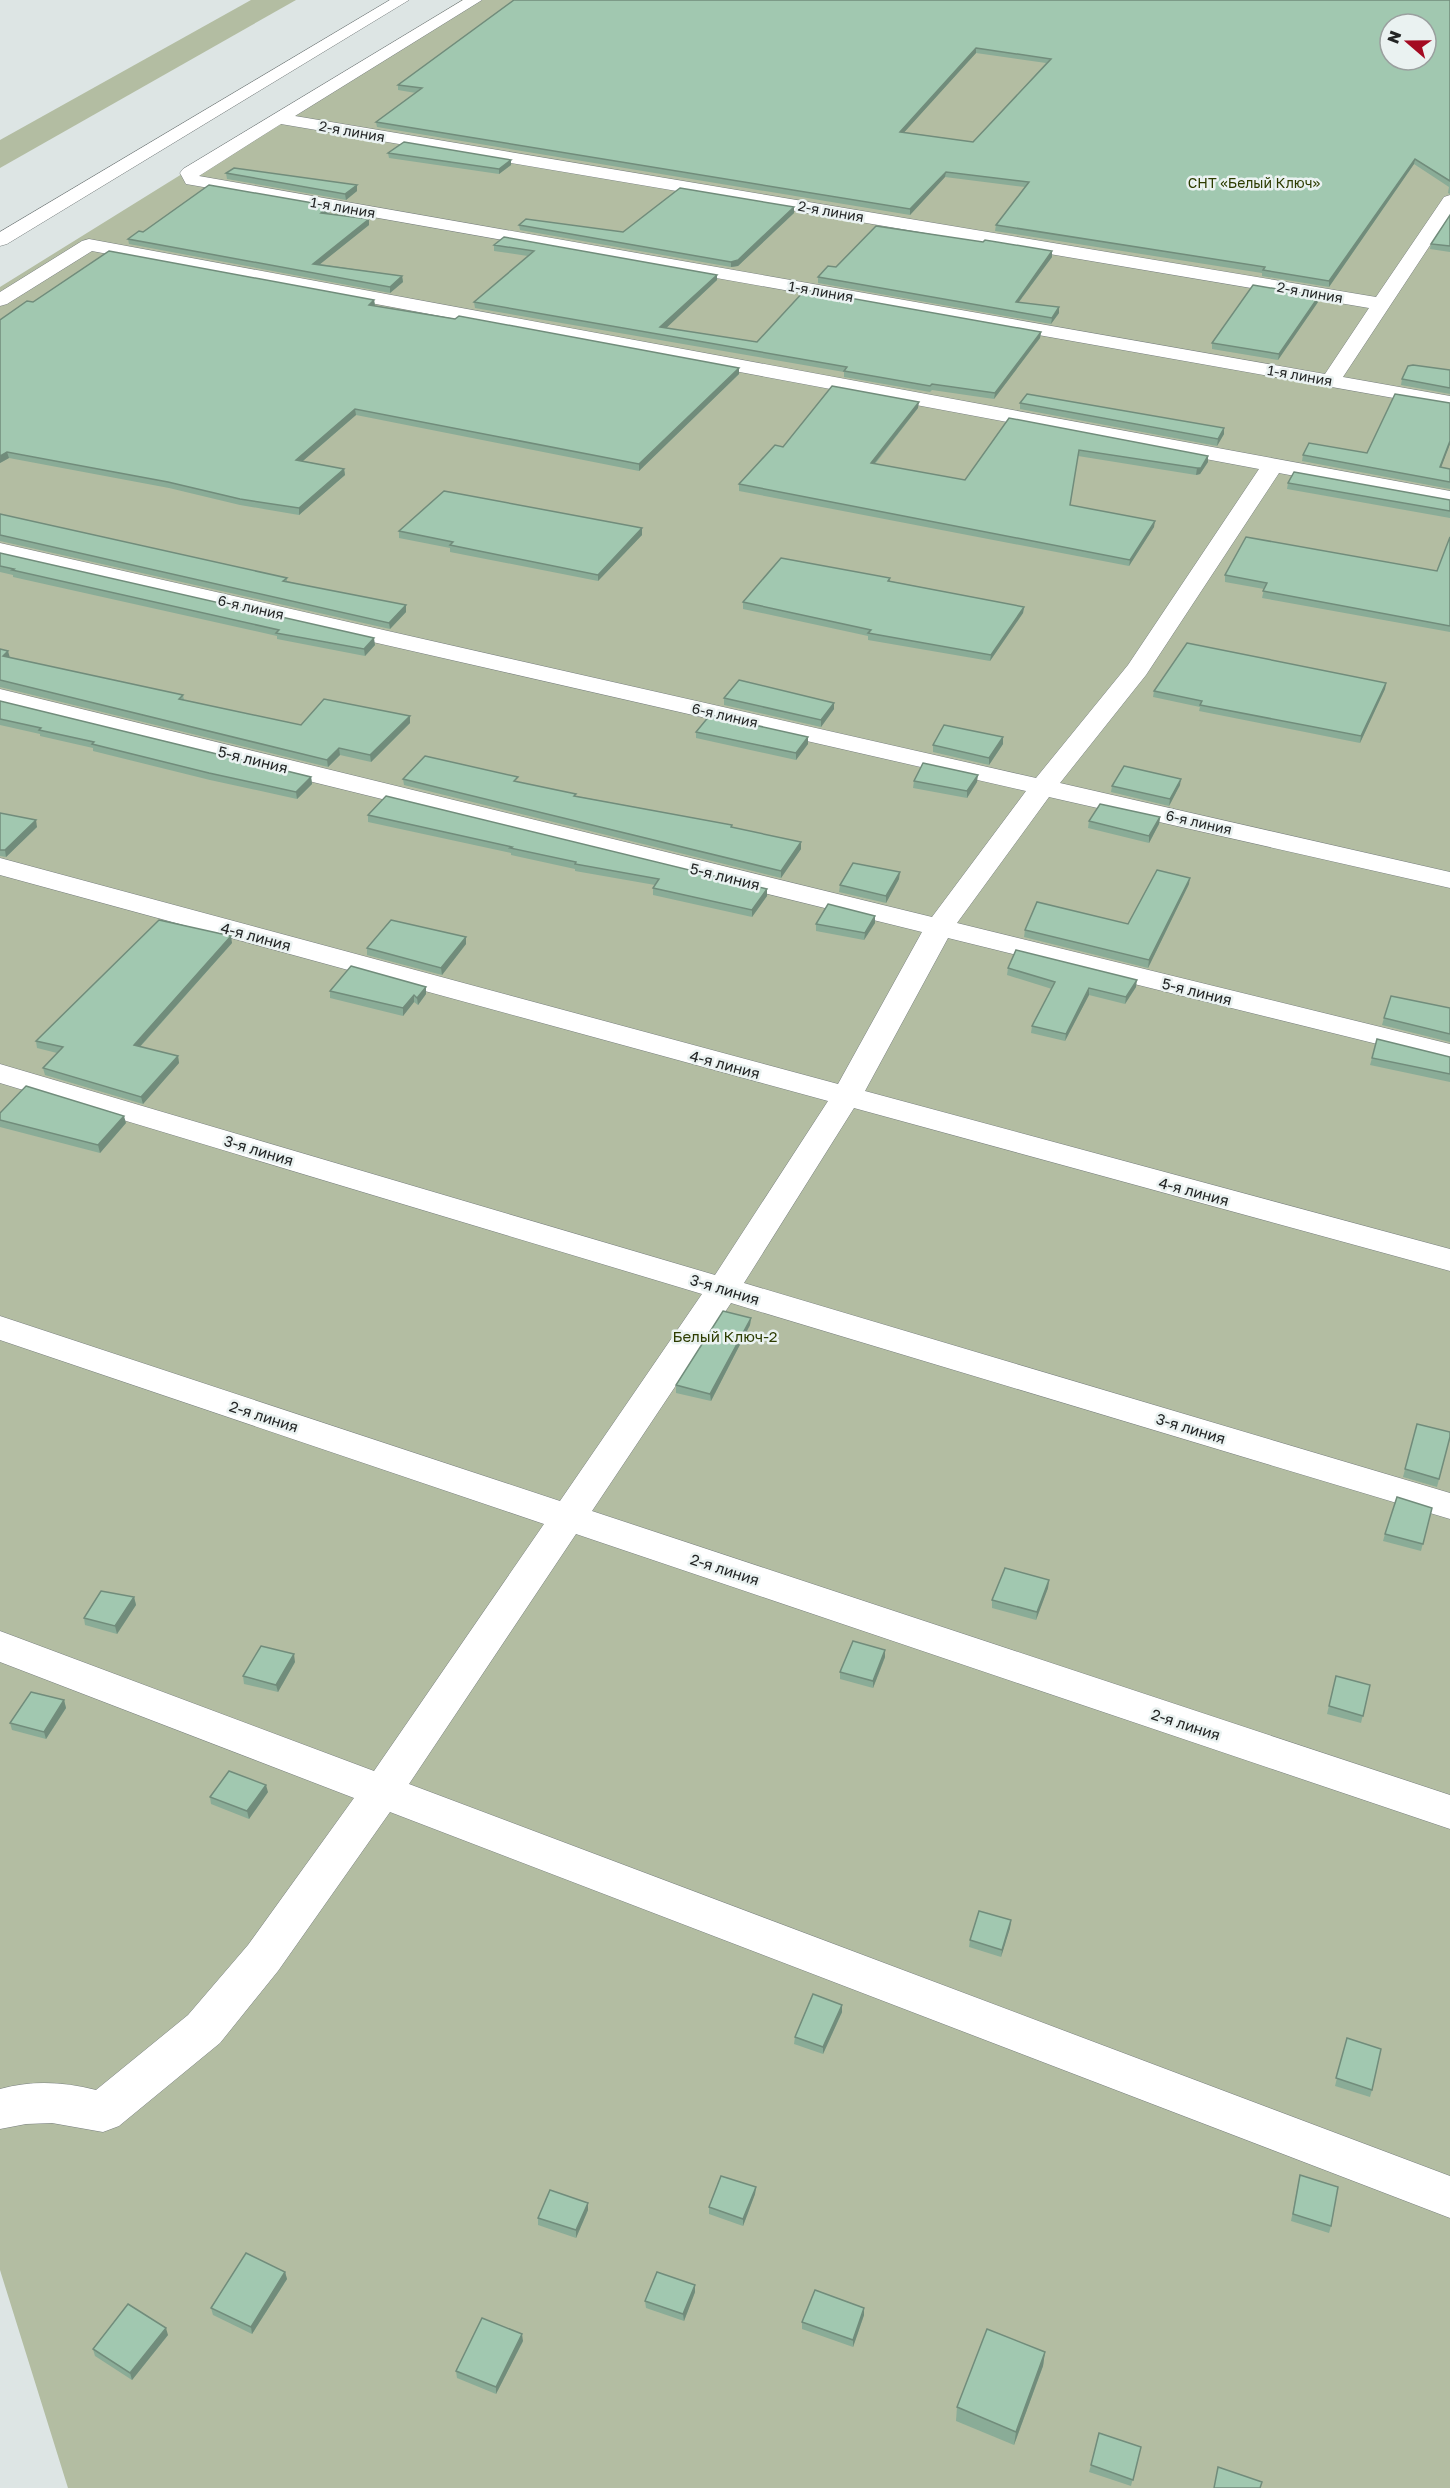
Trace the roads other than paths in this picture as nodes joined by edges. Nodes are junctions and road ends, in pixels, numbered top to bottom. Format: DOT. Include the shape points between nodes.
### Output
graph roads {
  1 [pos="400,0"];
  2 [pos="474,0"];
  3 [pos="280,119"];
  4 [pos="1450,201"];
  5 [pos="0,240"];
  6 [pos="0,300"];
  7 [pos="1381,304"];
  8 [pos="1330,381"];
  9 [pos="1450,402"];
  10 [pos="1274,465"];
  11 [pos="1450,498"];
  12 [pos="0,550"];
  13 [pos="0,697"];
  14 [pos="1043,787"];
  15 [pos="0,866"];
  16 [pos="1450,880"];
  17 [pos="939,928"];
  18 [pos="1450,1053"];
  19 [pos="0,1073"];
  20 [pos="846,1097"];
  21 [pos="1450,1260"];
  22 [pos="724,1288"];
  23 [pos="0,1328"];
  24 [pos="1450,1506"];
  25 [pos="568,1517"];
  26 [pos="0,1646"];
  27 [pos="382,1791"];
  28 [pos="1450,1812"];
  29 [pos="0,2109"];
  30 [pos="1450,2197"];
  1 -- 5 [label="street"];
  2 -- 3 [label="street"];
  3 -- 7 [label="street, 2-я линия"];
  3 -- 8 [label="street, 1-я линия" via="189,173 192,180"];
  4 -- 7 [label="street"];
  6 -- 10 [label="street" via="89,245"];
  7 -- 8 [label="street"];
  8 -- 9 [label="street, 1-я линия"];
  10 -- 11 [label="street"];
  10 -- 14 [label="street" via="1137,670"];
  12 -- 14 [label="street, 6-я линия"];
  13 -- 17 [label="street, 5-я линия"];
  14 -- 16 [label="street, 6-я линия"];
  14 -- 17 [label="street"];
  15 -- 20 [label="street, 4-я линия"];
  17 -- 18 [label="street, 5-я линия"];
  17 -- 20 [label="street"];
  19 -- 22 [label="street, 3-я линия"];
  20 -- 21 [label="street, 4-я линия"];
  20 -- 22 [label="street"];
  22 -- 24 [label="street, 3-я линия"];
  22 -- 25 [label="street"];
  23 -- 25 [label="street, 2-я линия"];
  25 -- 27 [label="street"];
  25 -- 28 [label="street, 2-я линия"];
  26 -- 27 [label="street"];
  27 -- 29 [label="street" via="262,1958 204,2029 103,2112 66,2102 20,2103"];
  27 -- 30 [label="street"];
}
